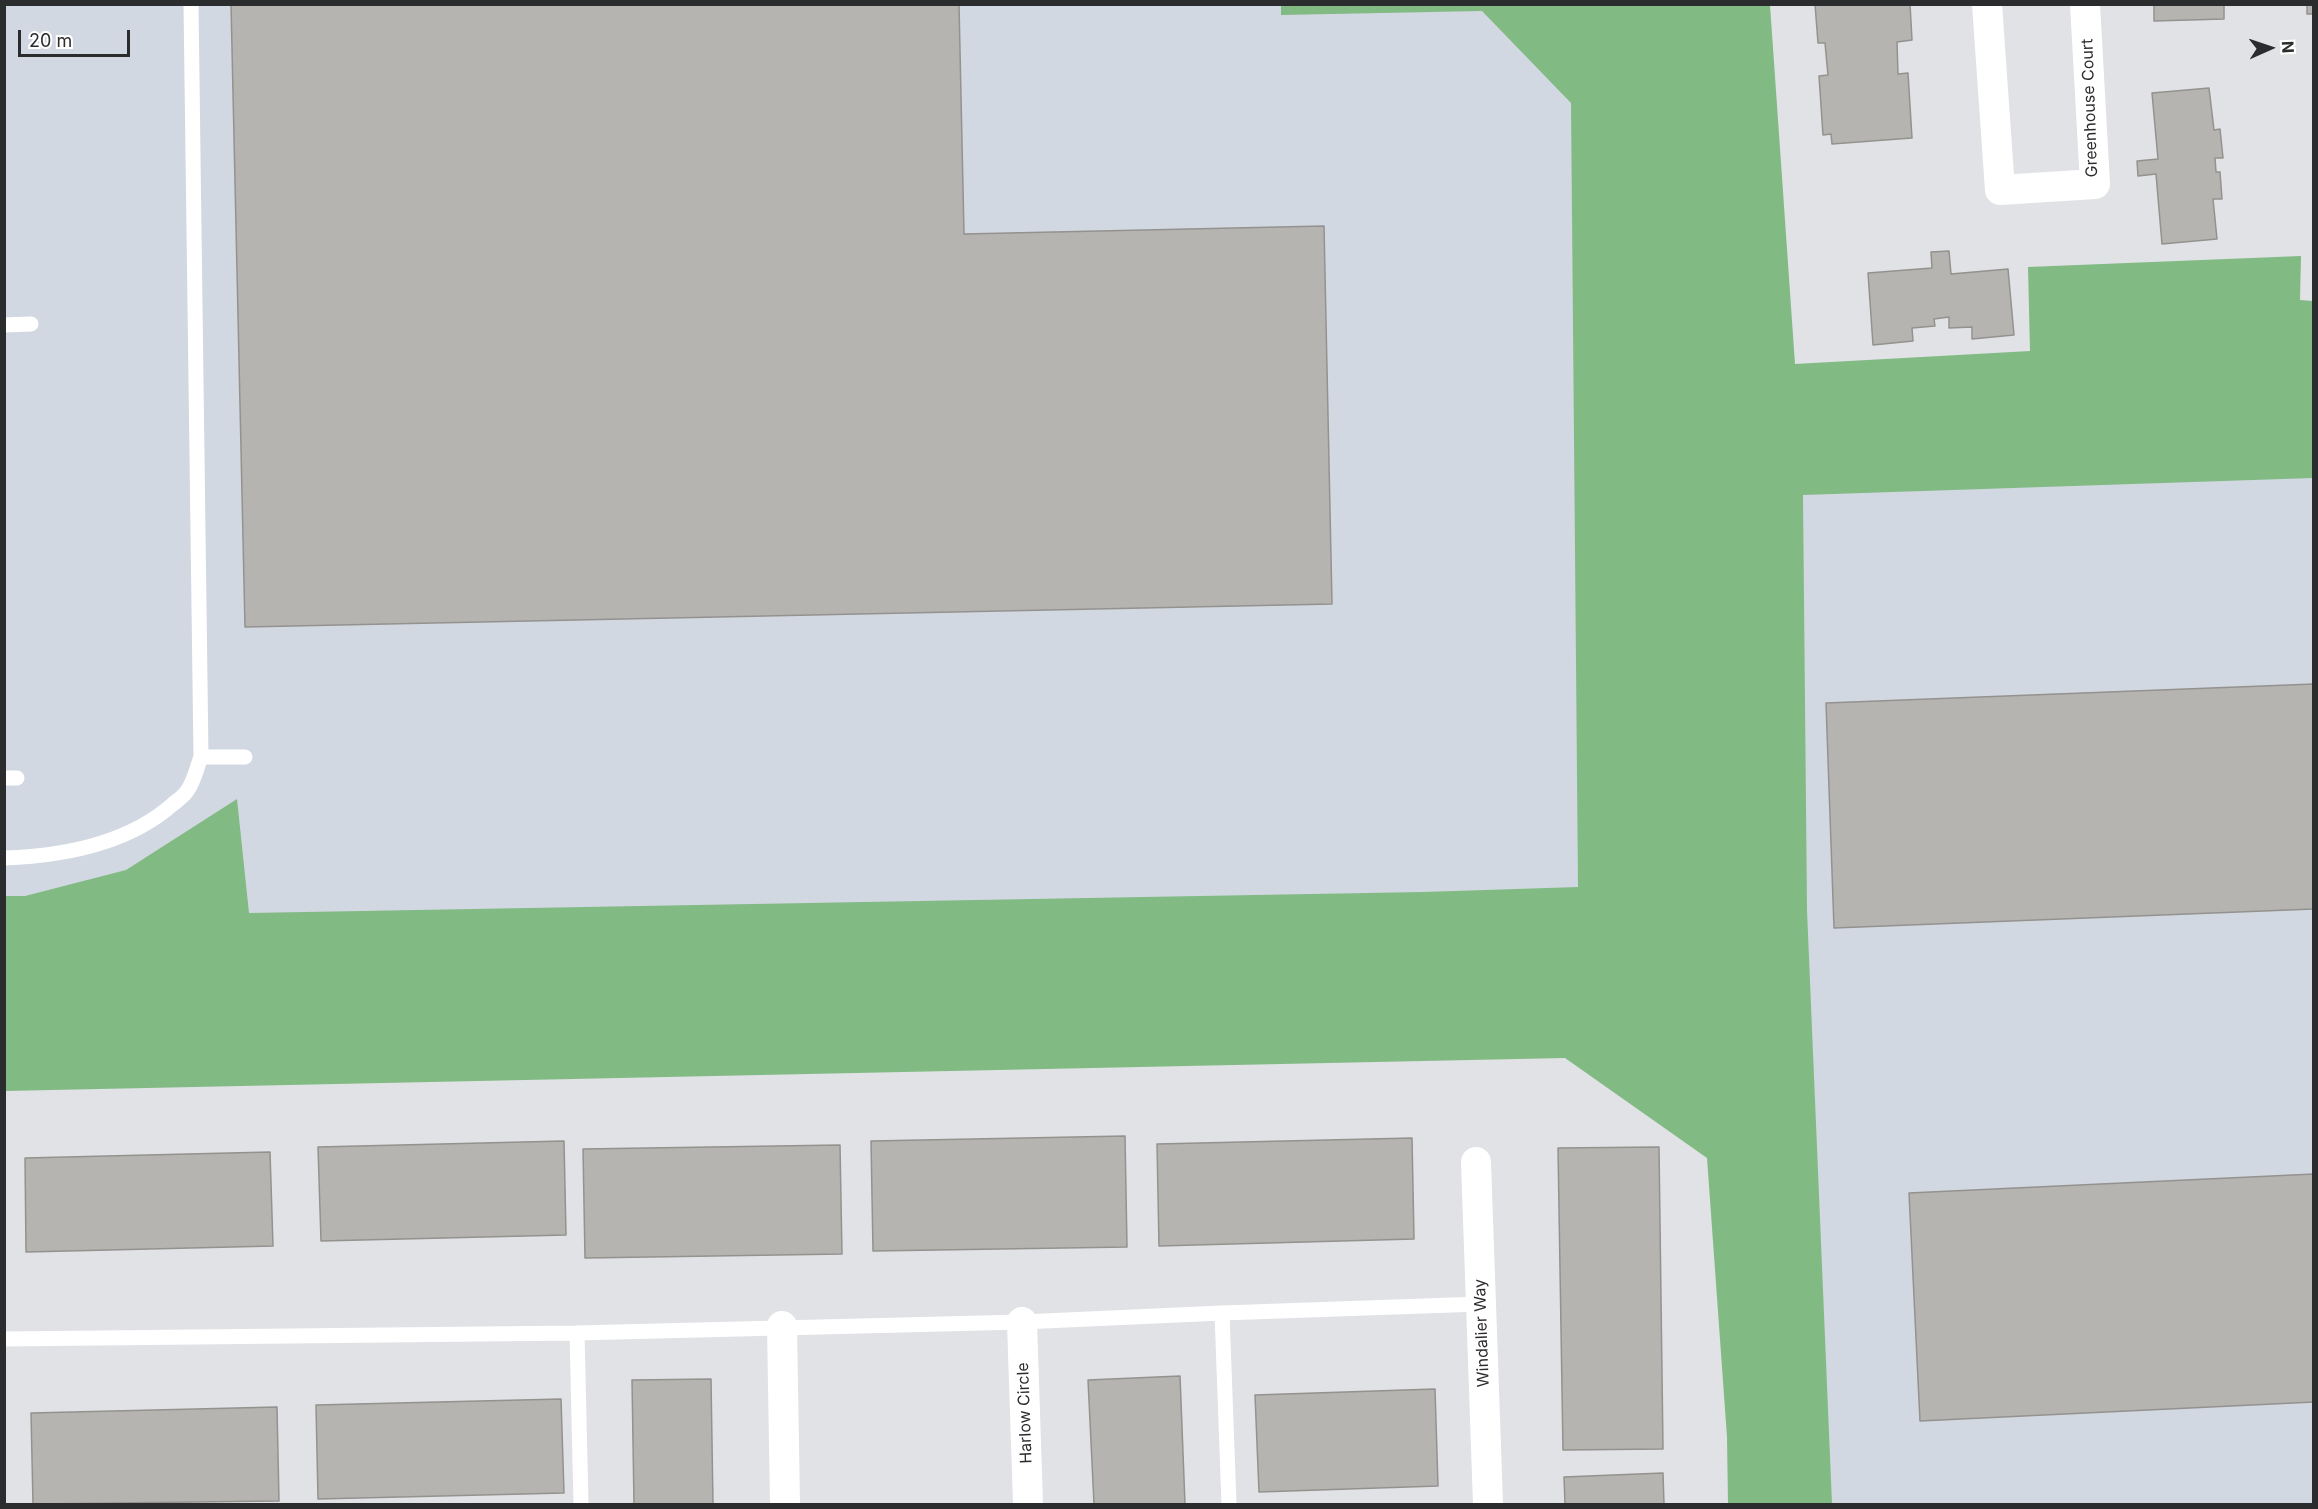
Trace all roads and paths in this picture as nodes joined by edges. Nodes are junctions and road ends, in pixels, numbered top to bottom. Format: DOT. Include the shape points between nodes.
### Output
graph roads {
  1 [pos="191,4"];
  2 [pos="1987,4"];
  3 [pos="2085,4"];
  4 [pos="31,324"];
  5 [pos="4,325"];
  6 [pos="201,757"];
  7 [pos="245,757"];
  8 [pos="4,858"];
  9 [pos="1476,1162"];
  10 [pos="1481,1304"];
  11 [pos="1222,1313"];
  12 [pos="1022,1322"];
  13 [pos="782,1326"];
  14 [pos="578,1333"];
  15 [pos="4,1339"];
  16 [pos="581,1504"];
  17 [pos="785,1504"];
  18 [pos="1028,1504"];
  19 [pos="1229,1504"];
  20 [pos="1488,1504"];
  1 -- 6 [label="lane"];
  2 -- 3 [label="street, Greenhouse Court" via="2000,190 2095,184"];
  4 -- 5 [label="lane"];
  6 -- 7 [label="lane"];
  6 -- 8 [label="lane" via="187,791 160,815 122,837 77,849"];
  9 -- 10 [label="street, Windalier Way"];
  10 -- 11 [label="lane"];
  10 -- 20 [label="street, Windalier Way"];
  11 -- 12 [label="lane"];
  11 -- 19 [label="lane"];
  12 -- 13 [label="lane"];
  12 -- 18 [label="street, Harlow Circle"];
  13 -- 14 [label="lane"];
  13 -- 17 [label="street"];
  14 -- 15 [label="lane"];
  14 -- 16 [label="lane"];
}
